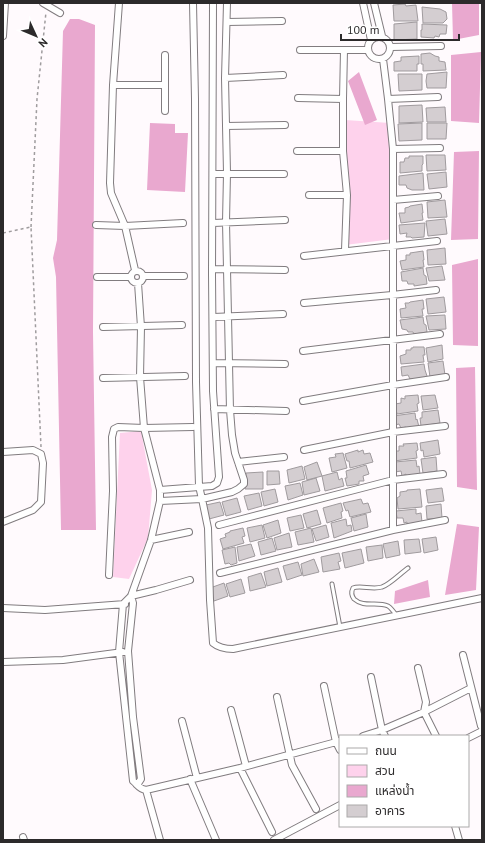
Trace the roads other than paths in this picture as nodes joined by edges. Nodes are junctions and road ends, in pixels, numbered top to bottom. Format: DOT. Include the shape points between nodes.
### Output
graph roads {
  1 [pos="5,3"];
  2 [pos="119,3"];
  3 [pos="191,3"];
  4 [pos="213,3"];
  5 [pos="227,3"];
  6 [pos="363,3"];
  7 [pos="374,3"];
  8 [pos="45,5"];
  9 [pos="60,13"];
  10 [pos="282,21"];
  11 [pos="227,22"];
  12 [pos="3,36"];
  13 [pos="382,36"];
  14 [pos="371,40"];
  15 [pos="441,46"];
  16 [pos="391,47"];
  17 [pos="300,50"];
  18 [pos="344,50"];
  19 [pos="368,50"];
  20 [pos="165,56"];
  21 [pos="383,59"];
  22 [pos="283,75"];
  23 [pos="225,78"];
  24 [pos="113,85"];
  25 [pos="165,85"];
  26 [pos="438,97"];
  27 [pos="298,98"];
  28 [pos="343,99"];
  29 [pos="388,99"];
  30 [pos="164,111"];
  31 [pos="285,124"];
  32 [pos="226,126"];
  33 [pos="440,148"];
  34 [pos="392,149"];
  35 [pos="343,150"];
  36 [pos="297,151"];
  37 [pos="227,173"];
  38 [pos="213,174"];
  39 [pos="284,174"];
  40 [pos="309,195"];
  41 [pos="347,195"];
  42 [pos="438,196"];
  43 [pos="393,200"];
  44 [pos="285,220"];
  45 [pos="226,222"];
  46 [pos="182,223"];
  47 [pos="213,224"];
  48 [pos="96,225"];
  49 [pos="125,226"];
  50 [pos="437,241"];
  51 [pos="392,245"];
  52 [pos="345,250"];
  53 [pos="304,256"];
  54 [pos="212,269"];
  55 [pos="228,269"];
  56 [pos="135,270"];
  57 [pos="285,270"];
  58 [pos="143,276"];
  59 [pos="184,276"];
  60 [pos="97,277"];
  61 [pos="130,277"];
  62 [pos="138,283"];
  63 [pos="436,290"];
  64 [pos="392,296"];
  65 [pos="304,303"];
  66 [pos="283,314"];
  67 [pos="213,316"];
  68 [pos="228,316"];
  69 [pos="182,325"];
  70 [pos="140,326"];
  71 [pos="103,327"];
  72 [pos="440,334"];
  73 [pos="393,339"];
  74 [pos="303,351"];
  75 [pos="213,363"];
  76 [pos="229,363"];
  77 [pos="285,364"];
  78 [pos="184,376"];
  79 [pos="140,377"];
  80 [pos="446,377"];
  81 [pos="103,378"];
  82 [pos="393,385"];
  83 [pos="304,401"];
  84 [pos="214,409"];
  85 [pos="230,410"];
  86 [pos="286,411"];
  87 [pos="445,426"];
  88 [pos="193,427"];
  89 [pos="144,428"];
  90 [pos="393,432"];
  91 [pos="304,450"];
  92 [pos="3,452"];
  93 [pos="284,457"];
  94 [pos="238,462"];
  95 [pos="443,474"];
  96 [pos="393,480"];
  97 [pos="199,486"];
  98 [pos="160,490"];
  99 [pos="202,499"];
  100 [pos="160,501"];
  101 [pos="445,520"];
  102 [pos="3,522"];
  103 [pos="219,524"];
  104 [pos="393,530"];
  105 [pos="189,532"];
  106 [pos="151,540"];
  107 [pos="408,568"];
  108 [pos="220,573"];
  109 [pos="110,575"];
  110 [pos="190,580"];
  111 [pos="332,584"];
  112 [pos="482,598"];
  113 [pos="132,599"];
  114 [pos="123,604"];
  115 [pos="3,608"];
  116 [pos="396,615"];
  117 [pos="340,627"];
  118 [pos="128,651"];
  119 [pos="119,652"];
  120 [pos="463,655"];
  121 [pos="3,662"];
  122 [pos="418,668"];
  123 [pos="371,677"];
  124 [pos="324,686"];
  125 [pos="471,688"];
  126 [pos="277,697"];
  127 [pos="231,710"];
  128 [pos="424,712"];
  129 [pos="182,721"];
  130 [pos="482,728"];
  131 [pos="384,733"];
  132 [pos="370,735"];
  133 [pos="436,735"];
  134 [pos="469,737"];
  135 [pos="338,742"];
  136 [pos="290,754"];
  137 [pos="243,767"];
  138 [pos="198,778"];
  139 [pos="190,779"];
  140 [pos="138,785"];
  141 [pos="146,790"];
  142 [pos="339,806"];
  143 [pos="316,809"];
  144 [pos="455,827"];
  145 [pos="272,832"];
  146 [pos="160,840"];
  147 [pos="216,840"];
  148 [pos="274,840"];
  149 [pos="459,840"];
  1 -- 12 [label="street"];
  2 -- 24 [label="street"];
  3 -- 97 [label="street" via="195,99"];
  4 -- 38 [label="street"];
  5 -- 11 [label="street"];
  6 -- 14 [label="street"];
  7 -- 13 [label="street"];
  8 -- 9 [label="street"];
  10 -- 11 [label="street"];
  11 -- 23 [label="street"];
  13 -- 14 [label="street"];
  13 -- 16 [label="street" via="388,40"];
  14 -- 19 [label="street"];
  15 -- 16 [label="street"];
  16 -- 21 [label="street" via="389,54"];
  17 -- 18 [label="street"];
  18 -- 19 [label="street"];
  18 -- 28 [label="street"];
  19 -- 21 [label="street" via="372,56"];
  20 -- 25 [label="street"];
  21 -- 29 [label="street"];
  22 -- 23 [label="street"];
  23 -- 32 [label="street"];
  24 -- 25 [label="street"];
  24 -- 49 [label="street" via="110,183 111,193"];
  25 -- 30 [label="street"];
  26 -- 29 [label="street"];
  27 -- 28 [label="street"];
  28 -- 35 [label="street"];
  29 -- 34 [label="street"];
  31 -- 32 [label="street"];
  32 -- 37 [label="street"];
  33 -- 34 [label="street"];
  34 -- 43 [label="street"];
  35 -- 36 [label="street"];
  35 -- 41 [label="street"];
  37 -- 38 [label="street"];
  37 -- 39 [label="street"];
  37 -- 45 [label="street"];
  38 -- 47 [label="street"];
  40 -- 41 [label="street"];
  41 -- 52 [label="street"];
  42 -- 43 [label="street"];
  43 -- 51 [label="street"];
  44 -- 45 [label="street"];
  45 -- 47 [label="street"];
  45 -- 55 [label="street"];
  46 -- 49 [label="street"];
  47 -- 54 [label="street"];
  48 -- 49 [label="street"];
  49 -- 56 [label="street"];
  50 -- 51 [label="street"];
  51 -- 52 [label="street"];
  51 -- 64 [label="street"];
  52 -- 53 [label="street"];
  54 -- 55 [label="street"];
  54 -- 67 [label="street"];
  55 -- 57 [label="street"];
  55 -- 68 [label="street"];
  56 -- 58 [label="street" via="140,271"];
  56 -- 61 [label="street"];
  58 -- 59 [label="street"];
  58 -- 62 [label="street"];
  60 -- 61 [label="street"];
  61 -- 62 [label="street" via="133,282"];
  62 -- 70 [label="street"];
  63 -- 64 [label="street"];
  64 -- 65 [label="street"];
  64 -- 73 [label="street"];
  66 -- 68 [label="street"];
  67 -- 68 [label="street"];
  67 -- 75 [label="street"];
  68 -- 76 [label="street"];
  69 -- 70 [label="street"];
  70 -- 71 [label="street"];
  70 -- 79 [label="street"];
  72 -- 73 [label="street"];
  73 -- 74 [label="street"];
  73 -- 82 [label="street"];
  75 -- 76 [label="street"];
  75 -- 84 [label="street"];
  76 -- 77 [label="street"];
  76 -- 85 [label="street"];
  78 -- 79 [label="street"];
  79 -- 81 [label="street"];
  79 -- 89 [label="street"];
  80 -- 82 [label="street"];
  82 -- 83 [label="street"];
  82 -- 90 [label="street"];
  84 -- 85 [label="street"];
  84 -- 97 [label="street" via="219,477 217,483 212,486"];
  85 -- 86 [label="street"];
  85 -- 94 [label="street"];
  87 -- 90 [label="street"];
  88 -- 89 [label="street"];
  89 -- 98 [label="street"];
  89 -- 109 [label="street" via="118,427 114,429 112,437"];
  90 -- 91 [label="street"];
  90 -- 96 [label="street"];
  92 -- 102 [label="street" via="33,450 41,454 43,463 41,502 34,510"];
  93 -- 94 [label="street"];
  94 -- 99 [label="street" via="244,484 232,492"];
  95 -- 96 [label="street"];
  96 -- 103 [label="street"];
  96 -- 104 [label="street"];
  97 -- 98 [label="street"];
  97 -- 99 [label="street"];
  98 -- 100 [label="street"];
  99 -- 100 [label="street"];
  99 -- 117 [label="street" via="208,528 213,643 233,650"];
  100 -- 106 [label="street"];
  101 -- 104 [label="street"];
  104 -- 108 [label="street"];
  105 -- 106 [label="street"];
  106 -- 113 [label="street"];
  107 -- 116 [label="lane" via="383,587 356,586 351,592 361,604 388,606"];
  110 -- 113 [label="street"];
  111 -- 117 [label="lane"];
  112 -- 116 [label="street"];
  113 -- 114 [label="street"];
  113 -- 118 [label="street"];
  114 -- 115 [label="street" via="45,610"];
  114 -- 119 [label="street"];
  116 -- 117 [label="street"];
  118 -- 119 [label="street"];
  118 -- 140 [label="street" via="132,717 141,778"];
  119 -- 121 [label="street" via="63,660"];
  119 -- 140 [label="street" via="133,781"];
  120 -- 125 [label="street"];
  122 -- 128 [label="street" via="426,702"];
  123 -- 131 [label="street"];
  124 -- 135 [label="street"];
  125 -- 128 [label="street"];
  125 -- 130 [label="street"];
  126 -- 136 [label="street"];
  127 -- 137 [label="street"];
  128 -- 131 [label="street"];
  128 -- 133 [label="street"];
  129 -- 138 [label="street"];
  130 -- 134 [label="street"];
  131 -- 132 [label="street"];
  135 -- 136 [label="street"];
  136 -- 137 [label="street"];
  136 -- 143 [label="street" via="292,765"];
  137 -- 138 [label="street"];
  137 -- 145 [label="street"];
  138 -- 139 [label="street"];
  139 -- 141 [label="street"];
  139 -- 147 [label="street"];
  140 -- 141 [label="street"];
  141 -- 146 [label="street"];
  142 -- 148 [label="street"];
  144 -- 149 [label="street"];
}
